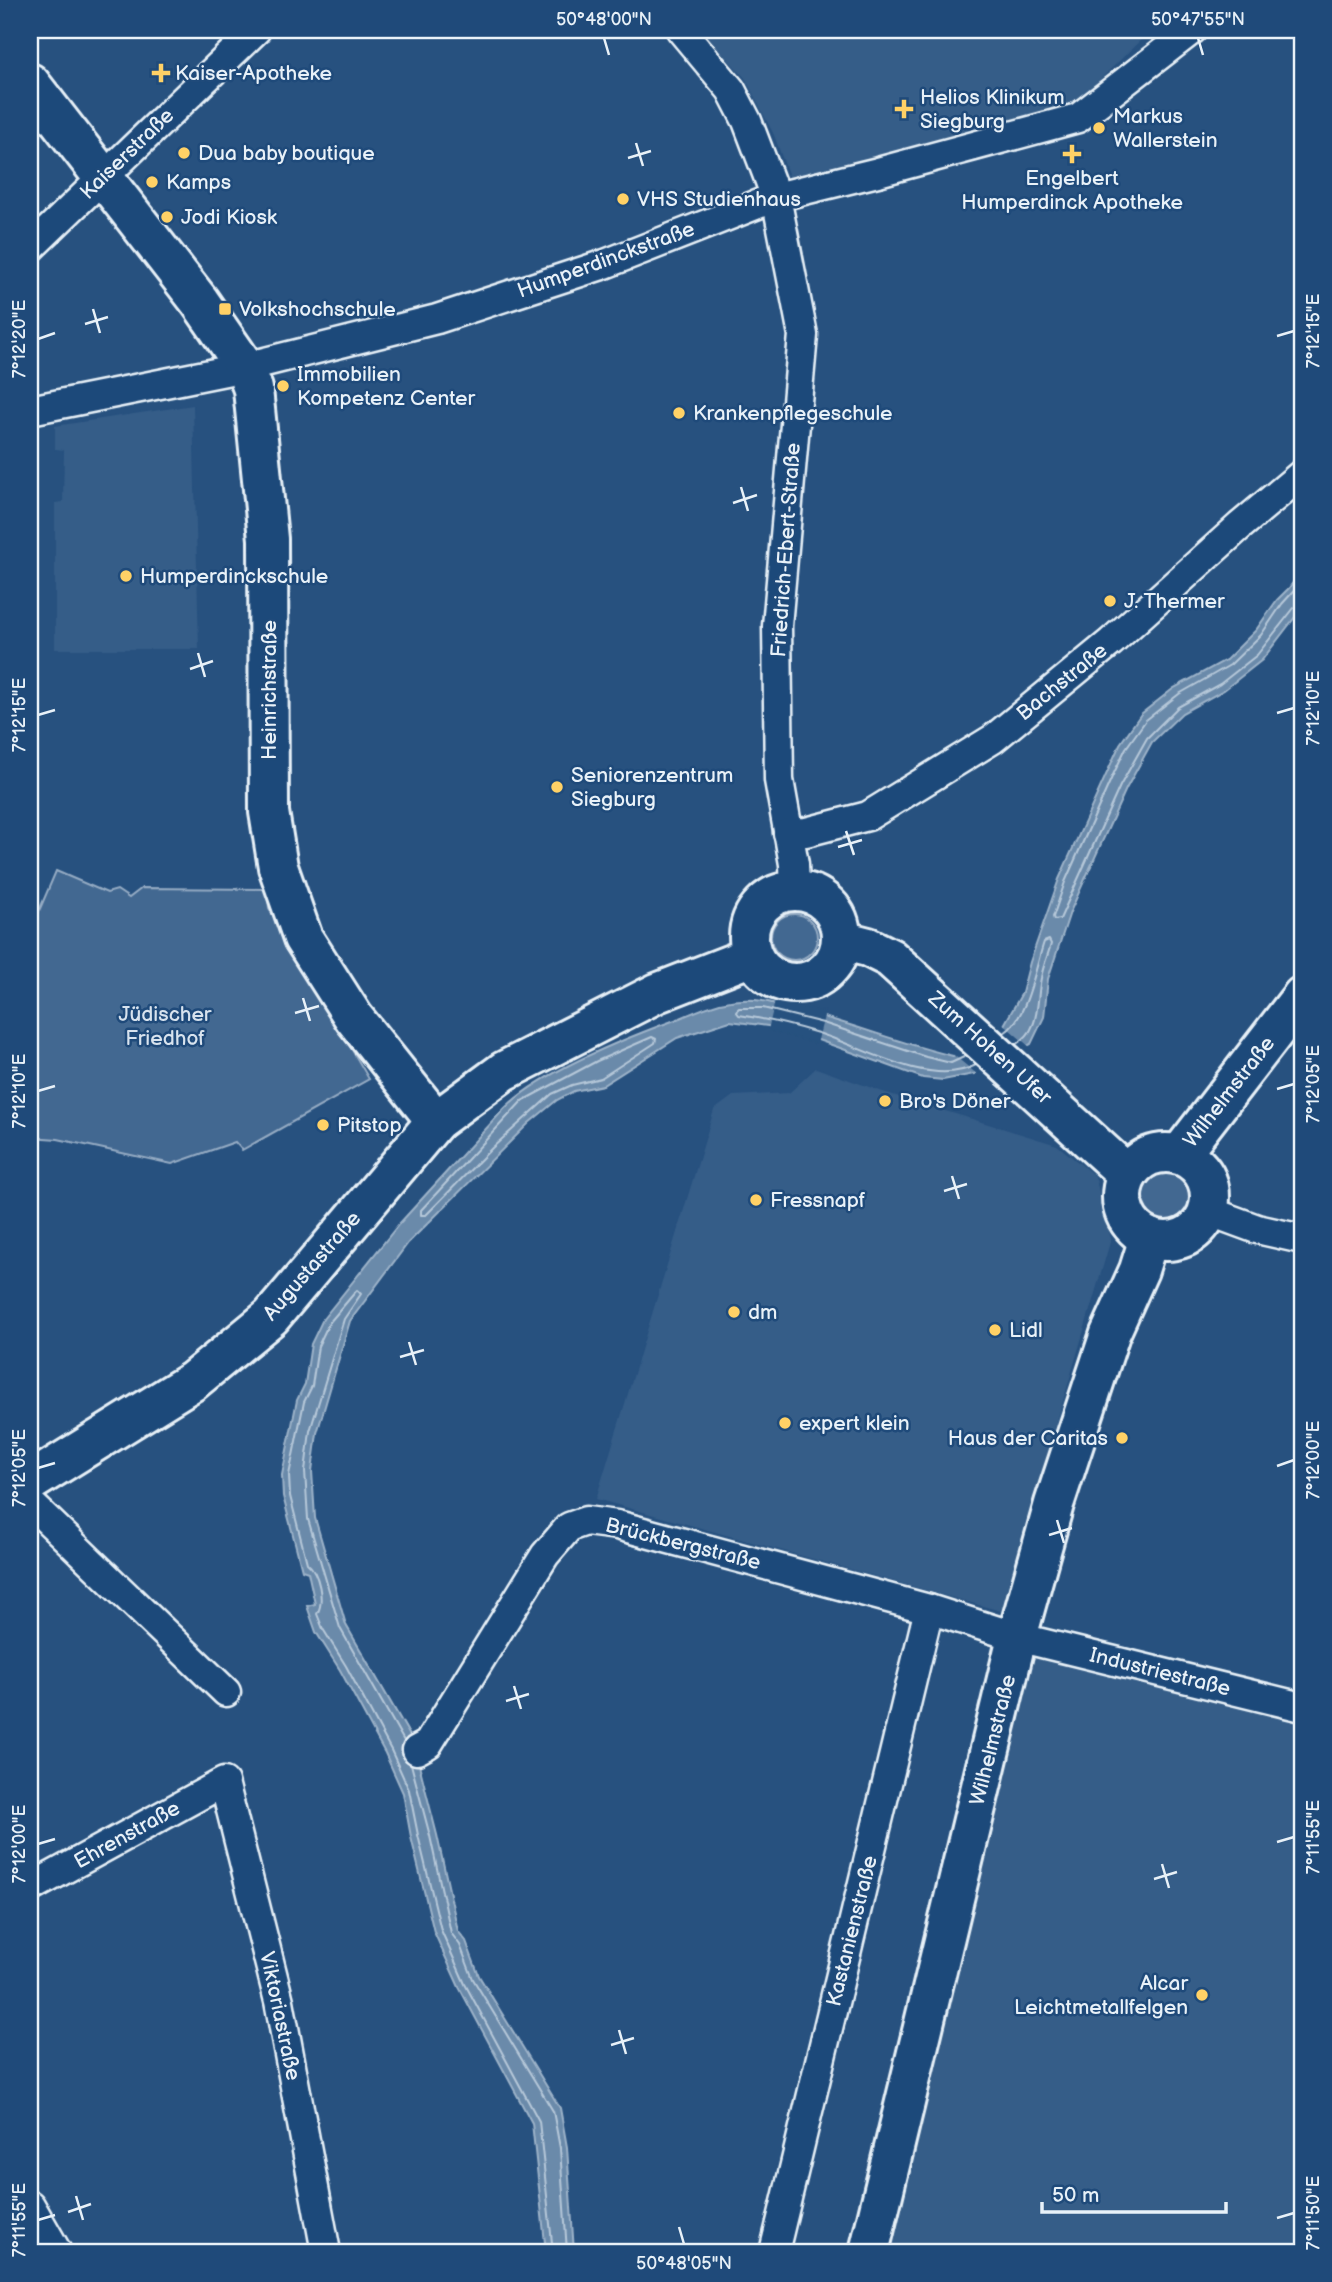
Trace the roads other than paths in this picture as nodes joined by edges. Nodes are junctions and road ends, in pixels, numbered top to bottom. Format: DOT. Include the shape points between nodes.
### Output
graph roads {
  1 [pos="256,30"];
  2 [pos="681,30"];
  3 [pos="1192,30"];
  4 [pos="30,83"];
  5 [pos="104,176"];
  6 [pos="776,197"];
  7 [pos="30,248"];
  8 [pos="245,367"];
  9 [pos="30,410"];
  10 [pos="1302,474"];
  11 [pos="788,833"];
  12 [pos="795,890"];
  13 [pos="841,940"];
  14 [pos="752,956"];
  15 [pos="1302,996"];
  16 [pos="436,1121"];
  17 [pos="1180,1154"];
  18 [pos="1127,1174"];
  19 [pos="1208,1211"];
  20 [pos="1149,1238"];
  21 [pos="1302,1239"];
  22 [pos="30,1482"];
  23 [pos="30,1503"];
  24 [pos="929,1609"];
  25 [pos="1017,1637"];
  26 [pos="226,1692"];
  27 [pos="1302,1707"];
  28 [pos="417,1750"];
  29 [pos="224,1782"];
  30 [pos="30,1888"];
  31 [pos="30,2205"];
  32 [pos="57,2252"];
  33 [pos="326,2252"];
  34 [pos="774,2252"];
  35 [pos="869,2252"];
  1 -- 5 [label="street, Kaiserstraße"];
  2 -- 6 [label="street, Friedrich-Ebert-Straße" via="731,90"];
  3 -- 6 [label="street, Humperdinckstraße" via="1078,118"];
  4 -- 5 [label="main road, Heinrichstraße"];
  5 -- 7 [label="street, Kaiserstraße"];
  5 -- 8 [label="main road, Heinrichstraße"];
  6 -- 8 [label="street, Humperdinckstraße" via="605,264 436,319"];
  6 -- 11 [label="street, Friedrich-Ebert-Straße" via="803,335 777,626 779,780"];
  8 -- 9 [label="street, Humperdinckstraße"];
  8 -- 16 [label="main road, Heinrichstraße" via="253,389 268,539 269,812 278,867 303,938 354,1018"];
  10 -- 11 [label="street, Bachstraße" via="993,739 868,816"];
  11 -- 12 [label="street, Friedrich-Ebert-Straße"];
  12 -- 13 [label="main road" via="825,901 838,919"];
  12 -- 14 [label="main road" via="782,892 752,917 748,943"];
  13 -- 14 [label="main road" via="823,974 799,983 771,977"];
  13 -- 18 [label="main road, Zum Hohen Ufer" via="890,958"];
  14 -- 16 [label="main road" via="656,993 546,1047 503,1071"];
  15 -- 17 [label="main road, Wilhelmstraße"];
  16 -- 22 [label="main road, Augustastraße" via="271,1317 193,1381"];
  17 -- 18 [label="main road" via="1145,1157"];
  17 -- 19 [label="main road" via="1203,1171 1211,1198"];
  18 -- 20 [label="main road" via="1121,1201 1125,1214"];
  19 -- 20 [label="main road" via="1201,1224 1184,1237"];
  19 -- 21 [label="street"];
  20 -- 25 [label="main road, Wilhelmstraße" via="1082,1415"];
  23 -- 26 [label="street"];
  24 -- 25 [label="street, Brückbergstraße"];
  24 -- 28 [label="street, Brückbergstraße" via="617,1525 586,1521 569,1527 545,1555 428,1744"];
  24 -- 34 [label="street, Kastanienstraße"];
  25 -- 27 [label="street, Industriestraße"];
  25 -- 35 [label="main road, Wilhelmstraße"];
  29 -- 30 [label="street, Ehrenstraße"];
  29 -- 33 [label="street, Viktoriastraße" via="278,2001"];
  31 -- 32 [label="street"];
}
